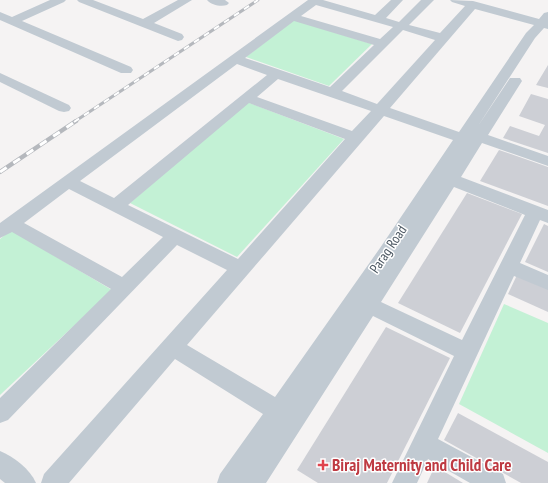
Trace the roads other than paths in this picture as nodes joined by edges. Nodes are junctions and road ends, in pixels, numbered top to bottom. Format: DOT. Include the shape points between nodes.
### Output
graph roads {
  1 [pos="60,0"];
  2 [pos="83,0"];
  3 [pos="186,0"];
  4 [pos="351,0"];
  5 [pos="397,0"];
  6 [pos="428,0"];
  7 [pos="464,2"];
  8 [pos="342,9"];
  9 [pos="0,16"];
  10 [pos="292,17"];
  11 [pos="378,19"];
  12 [pos="12,22"];
  13 [pos="546,23"];
  14 [pos="144,24"];
  15 [pos="401,26"];
  16 [pos="178,37"];
  17 [pos="443,38"];
  18 [pos="383,44"];
  19 [pos="235,59"];
  20 [pos="126,70"];
  21 [pos="277,73"];
  22 [pos="0,77"];
  23 [pos="332,93"];
  24 [pos="247,98"];
  25 [pos="64,108"];
  26 [pos="381,110"];
  27 [pos="356,138"];
  28 [pos="471,138"];
  29 [pos="548,161"];
  30 [pos="445,177"];
  31 [pos="68,182"];
  32 [pos="115,206"];
  33 [pos="541,214"];
  34 [pos="5,228"];
  35 [pos="175,236"];
  36 [pos="508,266"];
  37 [pos="241,269"];
  38 [pos="548,283"];
  39 [pos="124,287"];
  40 [pos="369,305"];
  41 [pos="173,347"];
  42 [pos="467,352"];
  43 [pos="278,411"];
  44 [pos="0,413"];
  45 [pos="423,443"];
  46 [pos="0,463"];
  47 [pos="241,481"];
  48 [pos="24,483"];
  49 [pos="53,483"];
  50 [pos="404,483"];
  51 [pos="494,483"];
  1 -- 12 [label="street"];
  2 -- 14 [label="street"];
  3 -- 14 [label="street"];
  4 -- 8 [label="street"];
  5 -- 11 [label="street"];
  6 -- 15 [label="street"];
  7 -- 13 [label="street"];
  7 -- 17 [label="street"];
  8 -- 10 [label="street" via="314,1"];
  8 -- 11 [label="street"];
  9 -- 12 [label="street"];
  10 -- 18 [label="street"];
  10 -- 19 [label="street"];
  11 -- 15 [label="street"];
  12 -- 20 [label="street"];
  13 -- 28 [label="street, Parag Road"];
  14 -- 16 [label="street"];
  15 -- 17 [label="street"];
  15 -- 18 [label="street"];
  17 -- 26 [label="street"];
  18 -- 23 [label="street"];
  19 -- 21 [label="street"];
  19 -- 31 [label="street"];
  21 -- 23 [label="street"];
  21 -- 24 [label="street"];
  22 -- 25 [label="street"];
  23 -- 26 [label="street"];
  24 -- 27 [label="street"];
  24 -- 32 [label="street"];
  26 -- 27 [label="street"];
  26 -- 28 [label="street"];
  27 -- 37 [label="street"];
  28 -- 29 [label="street"];
  28 -- 30 [label="street, Parag Road"];
  30 -- 33 [label="street"];
  30 -- 40 [label="street, Parag Road"];
  30 -- 43 [label="street, Parag Road"];
  31 -- 32 [label="street"];
  31 -- 34 [label="street"];
  32 -- 35 [label="street"];
  33 -- 36 [label="street"];
  34 -- 39 [label="street"];
  35 -- 37 [label="street"];
  35 -- 39 [label="street"];
  36 -- 38 [label="street"];
  36 -- 42 [label="street"];
  37 -- 41 [label="street"];
  39 -- 44 [label="street"];
  40 -- 42 [label="street"];
  40 -- 47 [label="street, Parag Road"];
  41 -- 43 [label="street"];
  41 -- 49 [label="street"];
  42 -- 45 [label="street"];
  43 -- 47 [label="street, Parag Road"];
  45 -- 50 [label="street"];
  45 -- 51 [label="street"];
  46 -- 48 [label="street"];
}
